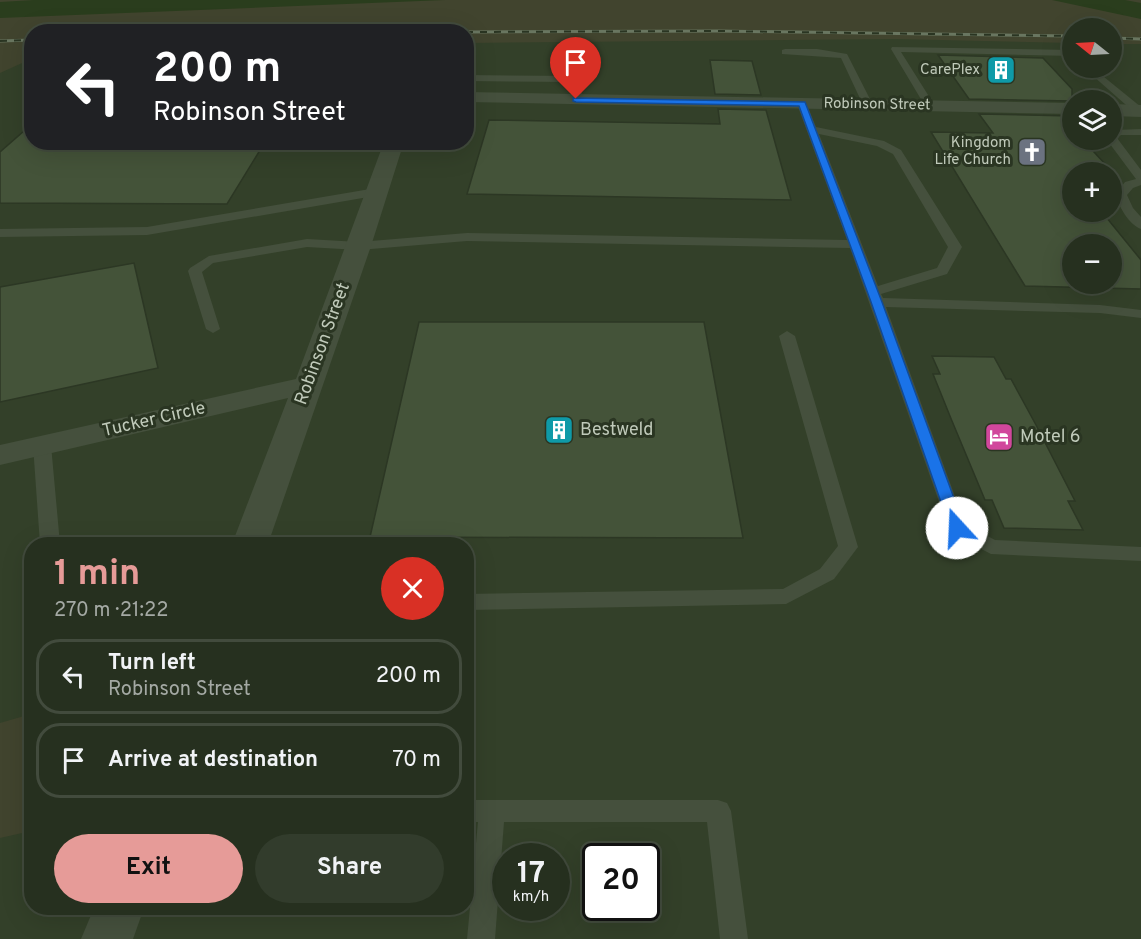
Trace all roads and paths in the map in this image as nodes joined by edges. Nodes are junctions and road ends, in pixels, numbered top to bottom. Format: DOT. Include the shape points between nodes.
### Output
graph roads {
  1 [pos="785,52"];
  2 [pos="1062,53"];
  3 [pos="474,78"];
  4 [pos="1100,78"];
  5 [pos="474,98"];
  6 [pos="576,99"];
  7 [pos="802,104"];
  8 [pos="868,105"];
  9 [pos="930,106"];
  10 [pos="1062,109"];
  11 [pos="1122,110"];
  12 [pos="1140,111"];
  13 [pos="811,129"];
  14 [pos="1122,132"];
  15 [pos="1141,132"];
  16 [pos="391,150"];
  17 [pos="1120,150"];
  18 [pos="1141,180"];
  19 [pos="376,192"];
  20 [pos="1141,225"];
  21 [pos="0,232"];
  22 [pos="855,244"];
  23 [pos="359,246"];
  24 [pos="875,297"];
  25 [pos="1141,314"];
  26 [pos="213,329"];
  27 [pos="787,336"];
  28 [pos="308,385"];
  29 [pos="42,445"];
  30 [pos="0,454"];
  31 [pos="49,537"];
  32 [pos="253,537"];
  33 [pos="1141,554"];
  34 [pos="474,602"];
  35 [pos="479,811"];
  36 [pos="116,915"];
  37 [pos="107,939"];
  38 [pos="481,939"];
  39 [pos="734,939"];
  1 -- 8 [label="lane" via="844,56"];
  2 -- 9 [label="lane" via="895,49"];
  3 -- 6 [label="lane" via="578,79"];
  4 -- 12 [label="lane"];
  5 -- 6 [label="street, Robinson Street"];
  6 -- 7 [label="street, Robinson Street"];
  7 -- 8 [label="street, Robinson Street"];
  7 -- 13 [label="lane"];
  8 -- 9 [label="street, Robinson Street"];
  9 -- 10 [label="street, Robinson Street"];
  11 -- 12 [label="street"];
  13 -- 22 [label="lane"];
  13 -- 24 [label="lane" via="880,143 897,152 955,247 942,271"];
  14 -- 15 [label="lane"];
  16 -- 19 [label="street, Robinson Street"];
  17 -- 18 [label="lane"];
  18 -- 20 [label="lane" via="1129,185 1121,195"];
  19 -- 21 [label="lane" via="147,231"];
  19 -- 23 [label="street, Robinson Street"];
  22 -- 23 [label="lane" via="467,237"];
  22 -- 24 [label="lane"];
  23 -- 26 [label="lane" via="306,243 209,260 195,271"];
  23 -- 28 [label="street, Robinson Street"];
  24 -- 25 [label="lane"];
  24 -- 33 [label="lane" via="957,528 992,547"];
  27 -- 34 [label="lane" via="848,547 827,574 786,596"];
  28 -- 29 [label="street, Tucker Circle"];
  28 -- 32 [label="street, Robinson Street"];
  29 -- 30 [label="street, Tucker Circle"];
  29 -- 31 [label="lane"];
  35 -- 38 [label="lane"];
  35 -- 39 [label="lane" via="718,812"];
  36 -- 37 [label="street"];
}
